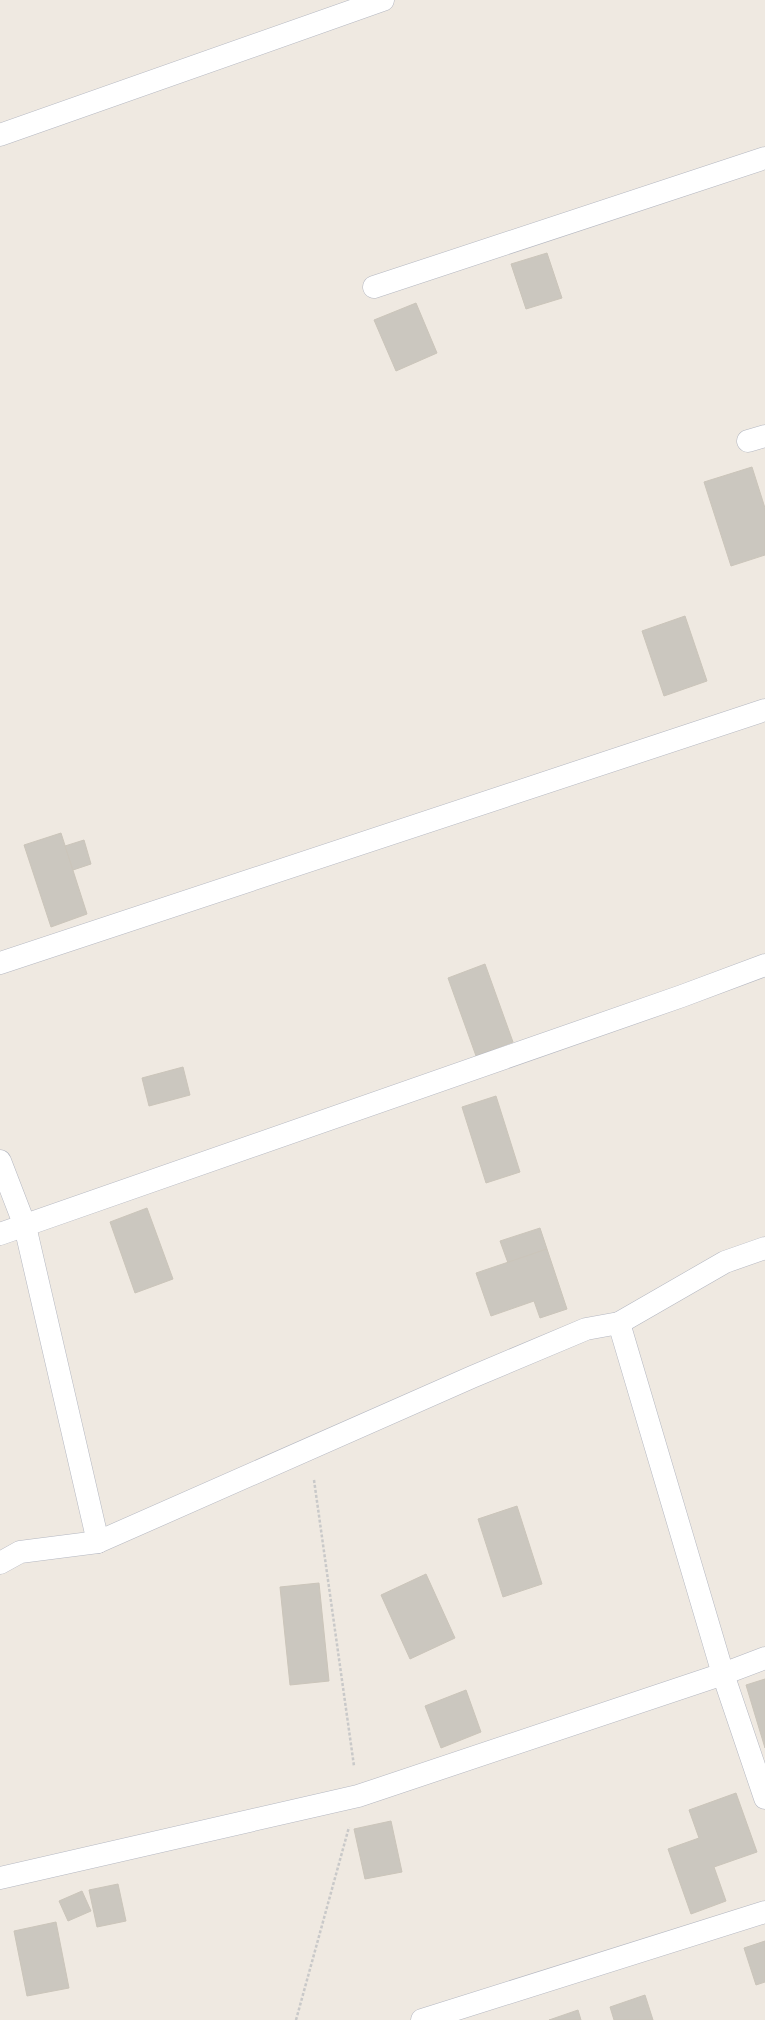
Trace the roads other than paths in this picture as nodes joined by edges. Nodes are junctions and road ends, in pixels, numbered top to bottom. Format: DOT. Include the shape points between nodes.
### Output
graph roads {
  1 [pos="383,0"];
  2 [pos="0,135"];
  3 [pos="765,158"];
  4 [pos="374,287"];
  5 [pos="765,710"];
  6 [pos="0,963"];
  7 [pos="765,965"];
  8 [pos="0,1161"];
  9 [pos="25,1226"];
  10 [pos="0,1234"];
  11 [pos="765,1248"];
  12 [pos="619,1323"];
  13 [pos="98,1542"];
  14 [pos="0,1562"];
  15 [pos="765,1658"];
  16 [pos="723,1674"];
  17 [pos="765,1798"];
  18 [pos="0,1878"];
  19 [pos="765,1912"];
  20 [pos="422,2020"];
  1 -- 2 [label="street"];
  3 -- 4 [label="street"];
  5 -- 6 [label="street"];
  7 -- 9 [label="street"];
  8 -- 9 [label="street"];
  9 -- 10 [label="street"];
  9 -- 13 [label="street"];
  11 -- 12 [label="street" via="725,1262"];
  12 -- 13 [label="street" via="586,1330 472,1377"];
  12 -- 16 [label="street"];
  13 -- 14 [label="street" via="20,1552"];
  15 -- 16 [label="street"];
  16 -- 17 [label="street"];
  16 -- 18 [label="street" via="358,1796"];
  19 -- 20 [label="street"];
}
